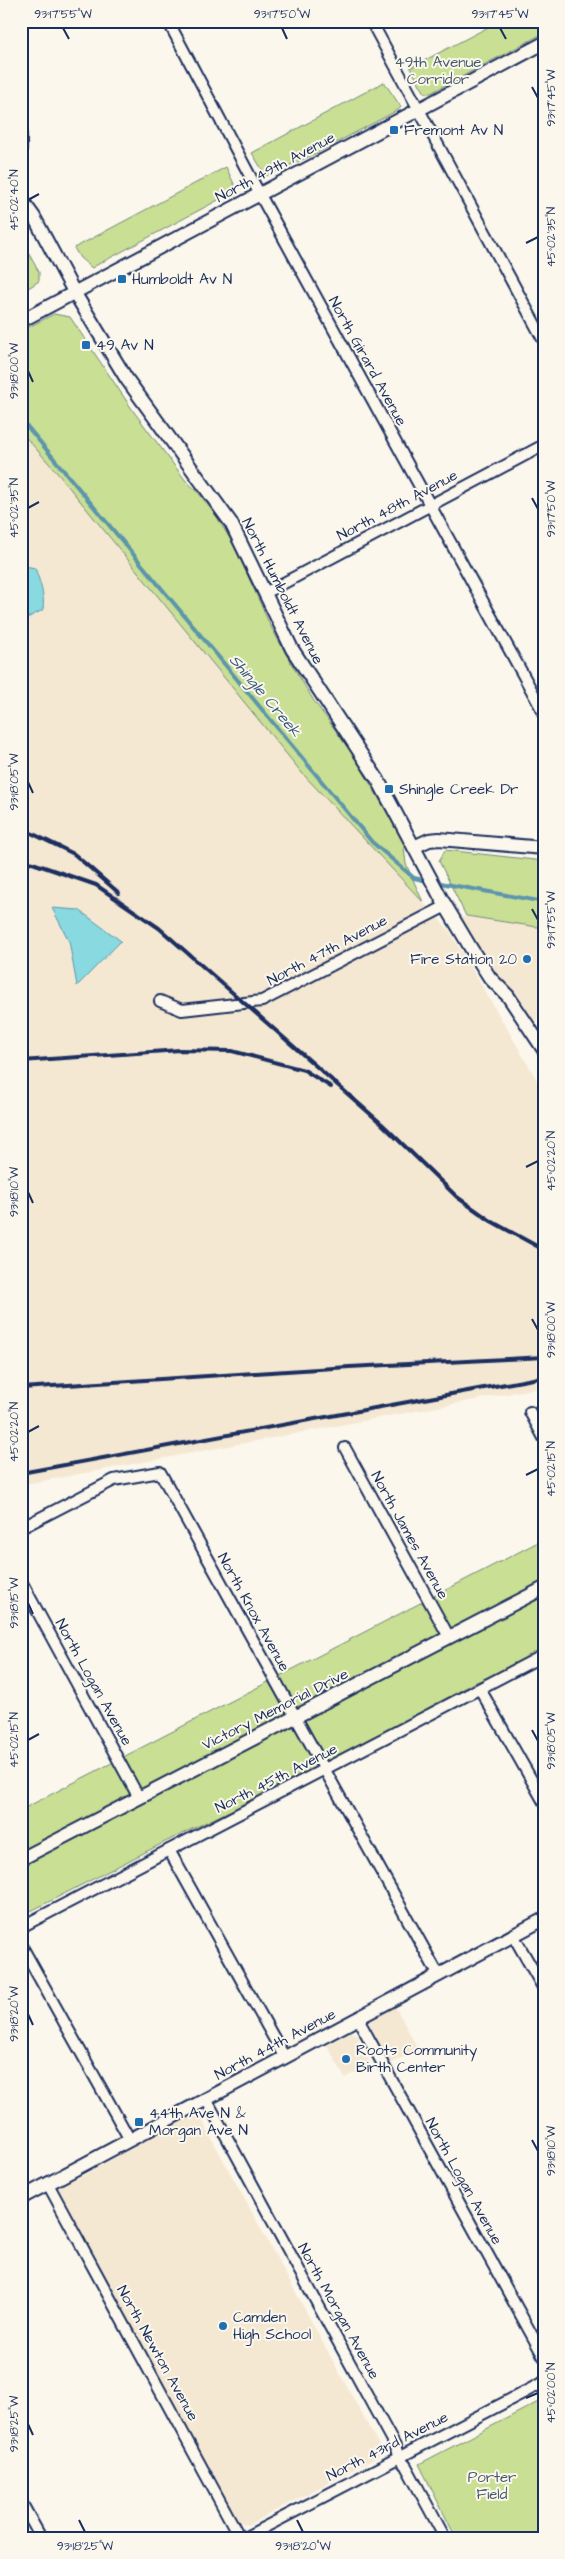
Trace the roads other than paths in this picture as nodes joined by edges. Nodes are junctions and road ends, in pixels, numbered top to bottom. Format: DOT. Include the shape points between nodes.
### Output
graph roads {
  1 [pos="168,21"];
  2 [pos="371,21"];
  3 [pos="544,42"];
  4 [pos="420,109"];
  5 [pos="21,135"];
  6 [pos="21,156"];
  7 [pos="259,193"];
  8 [pos="21,199"];
  9 [pos="74,292"];
  10 [pos="21,321"];
  11 [pos="544,341"];
  12 [pos="544,445"];
  13 [pos="430,506"];
  14 [pos="265,593"];
  15 [pos="544,713"];
  16 [pos="414,847"];
  17 [pos="544,848"];
  18 [pos="443,902"];
  19 [pos="160,1001"];
  20 [pos="544,1050"];
  21 [pos="530,1412"];
  22 [pos="544,1438"];
  23 [pos="345,1448"];
  24 [pos="21,1528"];
  25 [pos="21,1581"];
  26 [pos="544,1588"];
  27 [pos="449,1637"];
  28 [pos="544,1655"];
  29 [pos="480,1689"];
  30 [pos="295,1717"];
  31 [pos="325,1769"];
  32 [pos="139,1798"];
  33 [pos="544,1802"];
  34 [pos="169,1850"];
  35 [pos="21,1859"];
  36 [pos="544,1918"];
  37 [pos="21,1927"];
  38 [pos="513,1935"];
  39 [pos="21,1945"];
  40 [pos="439,1976"];
  41 [pos="544,1989"];
  42 [pos="358,2019"];
  43 [pos="285,2058"];
  44 [pos="206,2100"];
  45 [pos="130,2140"];
  46 [pos="48,2184"];
  47 [pos="21,2198"];
  48 [pos="544,2357"];
  49 [pos="544,2382"];
  50 [pos="398,2457"];
  51 [pos="21,2502"];
  52 [pos="41,2538"];
  53 [pos="240,2538"];
  54 [pos="244,2538"];
  55 [pos="444,2538"];
  1 -- 7 [label="street, North Girard Avenue"];
  2 -- 4 [label="street"];
  3 -- 4 [label="street, North 49th Avenue"];
  4 -- 7 [label="street, North 49th Avenue"];
  4 -- 11 [label="street"];
  5 -- 6 [label="street"];
  7 -- 9 [label="street, North 49th Avenue"];
  7 -- 13 [label="street, North Girard Avenue"];
  8 -- 9 [label="street, North Humboldt Avenue"];
  9 -- 10 [label="street, North 49th Avenue"];
  9 -- 14 [label="street, North Humboldt Avenue" via="126,378 231,524"];
  12 -- 13 [label="street, North 48th Avenue"];
  13 -- 14 [label="street, North 48th Avenue"];
  13 -- 15 [label="street, North Girard Avenue"];
  14 -- 16 [label="street, North Humboldt Avenue" via="292,650 354,741"];
  16 -- 17 [label="street" via="439,839"];
  16 -- 18 [label="street, North Humboldt Avenue"];
  18 -- 19 [label="street, North 47th Avenue" via="262,1001 182,1010"];
  18 -- 20 [label="street, North Humboldt Avenue" via="490,978 508,996"];
  21 -- 22 [label="street"];
  23 -- 27 [label="street, North James Avenue"];
  24 -- 30 [label="street, North Knox Avenue" via="114,1480 160,1472"];
  25 -- 32 [label="street, North Logan Avenue"];
  26 -- 27 [label="street, Victory Memorial Drive"];
  27 -- 30 [label="street, Victory Memorial Drive"];
  28 -- 29 [label="street, North 45th Avenue"];
  29 -- 31 [label="street, North 45th Avenue"];
  29 -- 33 [label="street"];
  30 -- 31 [label="street, North Knox Avenue"];
  30 -- 32 [label="street, Victory Memorial Drive"];
  31 -- 34 [label="street, North 45th Avenue"];
  31 -- 40 [label="street, North Knox Avenue"];
  32 -- 35 [label="street, Victory Memorial Drive"];
  34 -- 37 [label="street, North 45th Avenue"];
  34 -- 43 [label="street"];
  36 -- 38 [label="street, North 44th Avenue"];
  38 -- 40 [label="street, North 44th Avenue"];
  38 -- 41 [label="street"];
  39 -- 45 [label="street"];
  40 -- 42 [label="street, North 44th Avenue"];
  42 -- 43 [label="street, North 44th Avenue"];
  42 -- 48 [label="street, North Logan Avenue"];
  43 -- 44 [label="street, North 44th Avenue"];
  44 -- 45 [label="street, North 44th Avenue"];
  44 -- 50 [label="street, North Morgan Avenue" via="396,2448"];
  45 -- 46 [label="street, North 44th Avenue"];
  46 -- 47 [label="street, North 44th Avenue"];
  46 -- 53 [label="street, North Newton Avenue"];
  49 -- 50 [label="street, North 43rd Avenue"];
  50 -- 54 [label="street, North 43rd Avenue"];
  50 -- 55 [label="street, North Morgan Avenue" via="406,2466"];
  51 -- 52 [label="street"];
}
